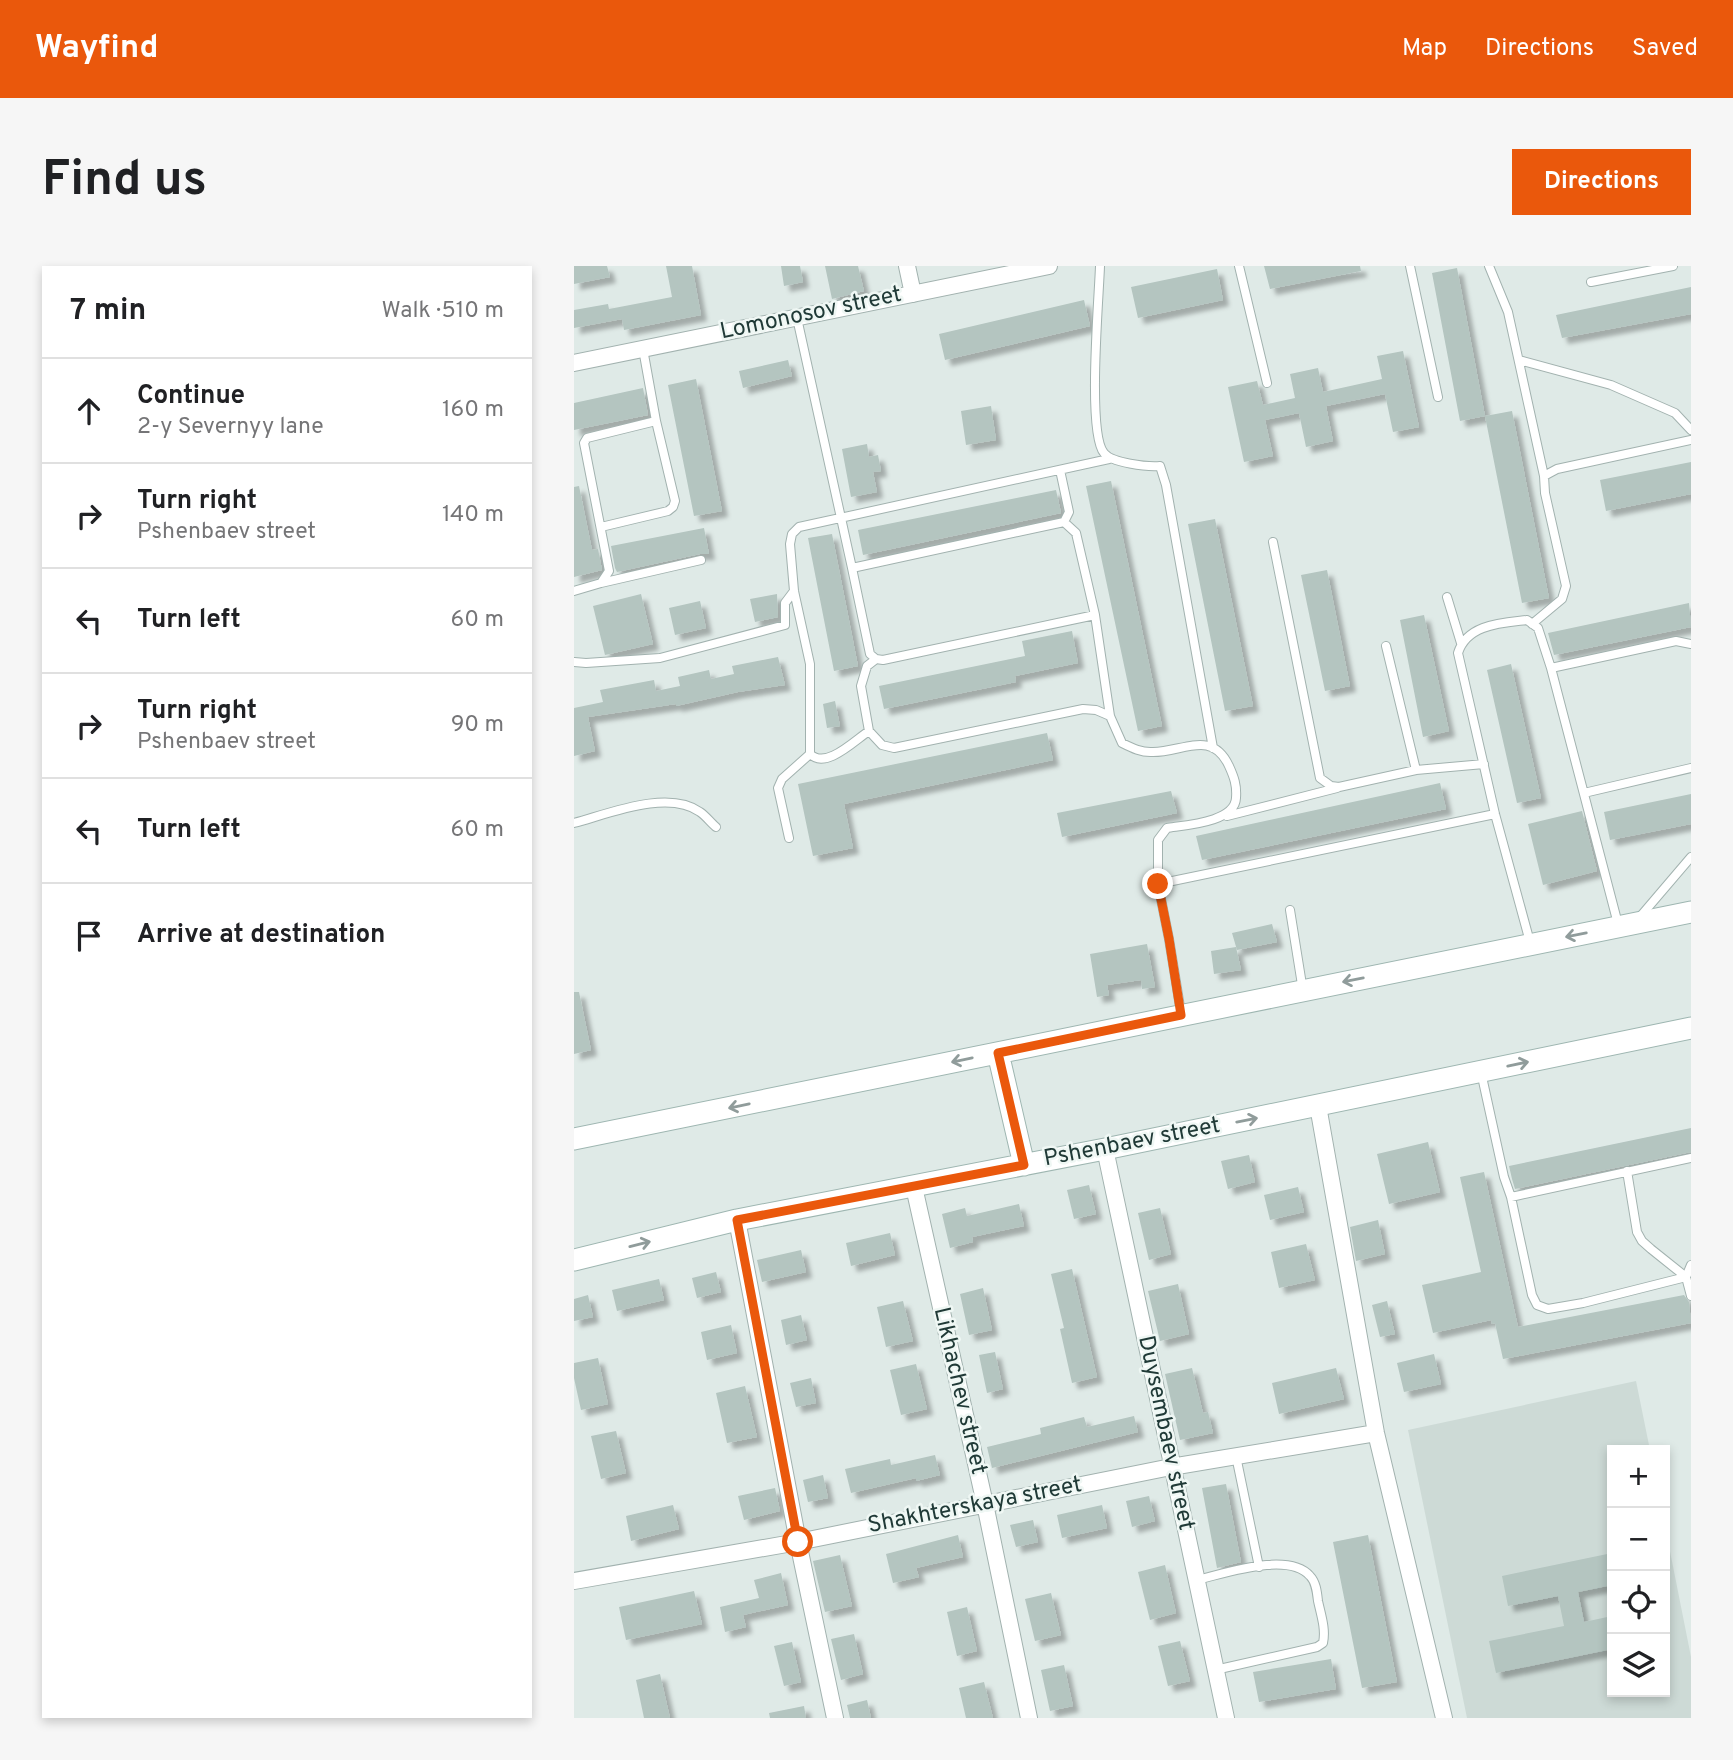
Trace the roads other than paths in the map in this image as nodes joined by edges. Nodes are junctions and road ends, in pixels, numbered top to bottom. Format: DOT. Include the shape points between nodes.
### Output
graph roads {
  1 [pos="907,266"];
  2 [pos="1049,266"];
  3 [pos="1100,266"];
  4 [pos="1239,266"];
  5 [pos="1410,266"];
  6 [pos="1489,266"];
  7 [pos="1673,266"];
  8 [pos="1591,282"];
  9 [pos="913,293"];
  10 [pos="797,318"];
  11 [pos="643,349"];
  12 [pos="1519,360"];
  13 [pos="574,363"];
  14 [pos="1267,383"];
  15 [pos="1438,397"];
  16 [pos="656,421"];
  17 [pos="1691,430"];
  18 [pos="1691,440"];
  19 [pos="1109,459"];
  20 [pos="1060,470"];
  21 [pos="1544,476"];
  22 [pos="841,519"];
  23 [pos="1064,522"];
  24 [pos="601,527"];
  25 [pos="1273,542"];
  26 [pos="701,560"];
  27 [pos="852,568"];
  28 [pos="600,583"];
  29 [pos="574,591"];
  30 [pos="794,591"];
  31 [pos="1447,597"];
  32 [pos="1095,615"];
  33 [pos="1532,624"];
  34 [pos="1461,643"];
  35 [pos="1691,644"];
  36 [pos="1386,646"];
  37 [pos="876,659"];
  38 [pos="574,662"];
  39 [pos="1551,668"];
  40 [pos="1110,716"];
  41 [pos="869,731"];
  42 [pos="1213,748"];
  43 [pos="810,754"];
  44 [pos="1484,764"];
  45 [pos="1691,768"];
  46 [pos="1416,771"];
  47 [pos="1339,788"];
  48 [pos="1584,793"];
  49 [pos="1495,814"];
  50 [pos="1218,818"];
  51 [pos="574,823"];
  52 [pos="716,827"];
  53 [pos="789,838"];
  54 [pos="1691,857"];
  55 [pos="1158,884"];
  56 [pos="1290,910"];
  57 [pos="1691,912"];
  58 [pos="1627,925"];
  59 [pos="1531,945"];
  60 [pos="1303,990"];
  61 [pos="1181,1015"];
  62 [pos="1691,1028"];
  63 [pos="998,1053"];
  64 [pos="1481,1072"];
  65 [pos="1318,1106"];
  66 [pos="574,1139"];
  67 [pos="1105,1149"];
  68 [pos="1691,1158"];
  69 [pos="1024,1165"];
  70 [pos="1627,1171"];
  71 [pos="914,1187"];
  72 [pos="1511,1197"];
  73 [pos="737,1220"];
  74 [pos="574,1260"];
  75 [pos="1691,1265"];
  76 [pos="1686,1277"];
  77 [pos="1691,1296"];
  78 [pos="1376,1433"];
  79 [pos="1236,1457"];
  80 [pos="1171,1467"];
  81 [pos="985,1504"];
  82 [pos="798,1542"];
  83 [pos="1259,1567"];
  84 [pos="1196,1580"];
  85 [pos="574,1581"];
  86 [pos="1215,1670"];
  87 [pos="835,1718"];
  88 [pos="1029,1718"];
  89 [pos="1226,1718"];
  90 [pos="1444,1718"];
  1 -- 9 [label="street"];
  2 -- 9 [label="street, Lomonosov street"];
  3 -- 19 [label="lane" via="1097,439"];
  4 -- 14 [label="lane"];
  5 -- 15 [label="lane"];
  6 -- 12 [label="lane" via="1508,312"];
  7 -- 8 [label="lane"];
  9 -- 10 [label="street, Lomonosov street"];
  10 -- 11 [label="street, Lomonosov street"];
  10 -- 22 [label="lane"];
  11 -- 13 [label="street, Lomonosov street"];
  11 -- 16 [label="lane"];
  12 -- 17 [label="lane" via="1611,385 1675,412"];
  12 -- 21 [label="lane"];
  16 -- 24 [label="lane" via="587,438 584,443"];
  16 -- 24 [label="lane" via="673,507"];
  18 -- 21 [label="lane" via="1557,469"];
  19 -- 20 [label="lane"];
  19 -- 42 [label="lane" via="1160,466"];
  20 -- 22 [label="lane"];
  20 -- 23 [label="lane" via="1069,512"];
  21 -- 33 [label="lane" via="1566,586 1562,599"];
  22 -- 27 [label="lane"];
  22 -- 30 [label="lane" via="799,527 792,534"];
  23 -- 27 [label="lane"];
  23 -- 32 [label="lane" via="1076,533"];
  24 -- 28 [label="lane" via="609,571"];
  25 -- 47 [label="lane" via="1320,778"];
  26 -- 28 [label="lane"];
  27 -- 37 [label="lane" via="870,654"];
  28 -- 29 [label="lane"];
  30 -- 38 [label="lane" via="785,603 785,625 660,658"];
  30 -- 43 [label="lane" via="810,664"];
  31 -- 34 [label="lane"];
  32 -- 37 [label="lane"];
  32 -- 40 [label="lane"];
  33 -- 34 [label="lane" via="1528,620 1490,624"];
  33 -- 39 [label="lane" via="1538,628"];
  34 -- 44 [label="lane" via="1458,653"];
  35 -- 39 [label="lane" via="1676,641"];
  36 -- 46 [label="lane"];
  37 -- 41 [label="lane" via="867,666 861,686"];
  39 -- 48 [label="lane"];
  40 -- 41 [label="lane" via="1083,709 894,748 882,745"];
  40 -- 42 [label="lane" via="1122,743 1136,750 1159,752 1199,744"];
  41 -- 43 [label="lane" via="831,757 822,760"];
  42 -- 50 [label="lane" via="1223,754 1237,783 1236,802"];
  43 -- 53 [label="lane" via="778,788"];
  44 -- 46 [label="lane"];
  44 -- 49 [label="lane"];
  45 -- 48 [label="lane"];
  46 -- 47 [label="lane"];
  47 -- 50 [label="lane"];
  48 -- 58 [label="lane"];
  49 -- 55 [label="lane"];
  49 -- 59 [label="lane"];
  50 -- 55 [label="lane" via="1167,828 1158,840"];
  51 -- 52 [label="lane" via="644,804 672,802 699,811"];
  54 -- 58 [label="lane"];
  55 -- 61 [label="lane"];
  56 -- 60 [label="lane"];
  57 -- 58 [label="main road"];
  58 -- 59 [label="main road, one-way"];
  59 -- 60 [label="main road, one-way"];
  60 -- 61 [label="main road"];
  61 -- 63 [label="main road"];
  64 -- 62 [label="main road, Pshenbaev street, one-way"];
  63 -- 66 [label="main road, one-way"];
  63 -- 69 [label="main road"];
  64 -- 65 [label="main road, Pshenbaev street"];
  64 -- 72 [label="lane"];
  67 -- 65 [label="main road, Pshenbaev street, one-way"];
  65 -- 78 [label="street"];
  67 -- 69 [label="main road, Pshenbaev street"];
  67 -- 80 [label="street, Duysembaev street"];
  68 -- 70 [label="lane"];
  69 -- 71 [label="main road, Pshenbaev street"];
  70 -- 72 [label="lane"];
  70 -- 76 [label="lane" via="1642,1241"];
  71 -- 73 [label="main road, Pshenbaev street"];
  71 -- 81 [label="street, Likhachev street"];
  72 -- 76 [label="lane" via="1537,1305 1548,1309 1583,1303"];
  74 -- 73 [label="main road, Pshenbaev street, one-way"];
  73 -- 82 [label="street"];
  75 -- 76 [label="lane"];
  76 -- 77 [label="lane"];
  78 -- 79 [label="street, Shakhterskaya street"];
  78 -- 90 [label="street"];
  79 -- 80 [label="street, Shakhterskaya street"];
  79 -- 83 [label="lane"];
  80 -- 81 [label="street, Shakhterskaya street"];
  80 -- 84 [label="street, Duysembaev street"];
  81 -- 82 [label="street, Shakhterskaya street"];
  81 -- 88 [label="street, Likhachev street"];
  82 -- 85 [label="street, Shakhterskaya street"];
  82 -- 87 [label="street"];
  83 -- 84 [label="lane"];
  83 -- 86 [label="lane" via="1291,1565 1308,1573 1315,1583 1323,1643"];
  84 -- 86 [label="street, Duysembaev street"];
  86 -- 89 [label="street, Duysembaev street"];
}
